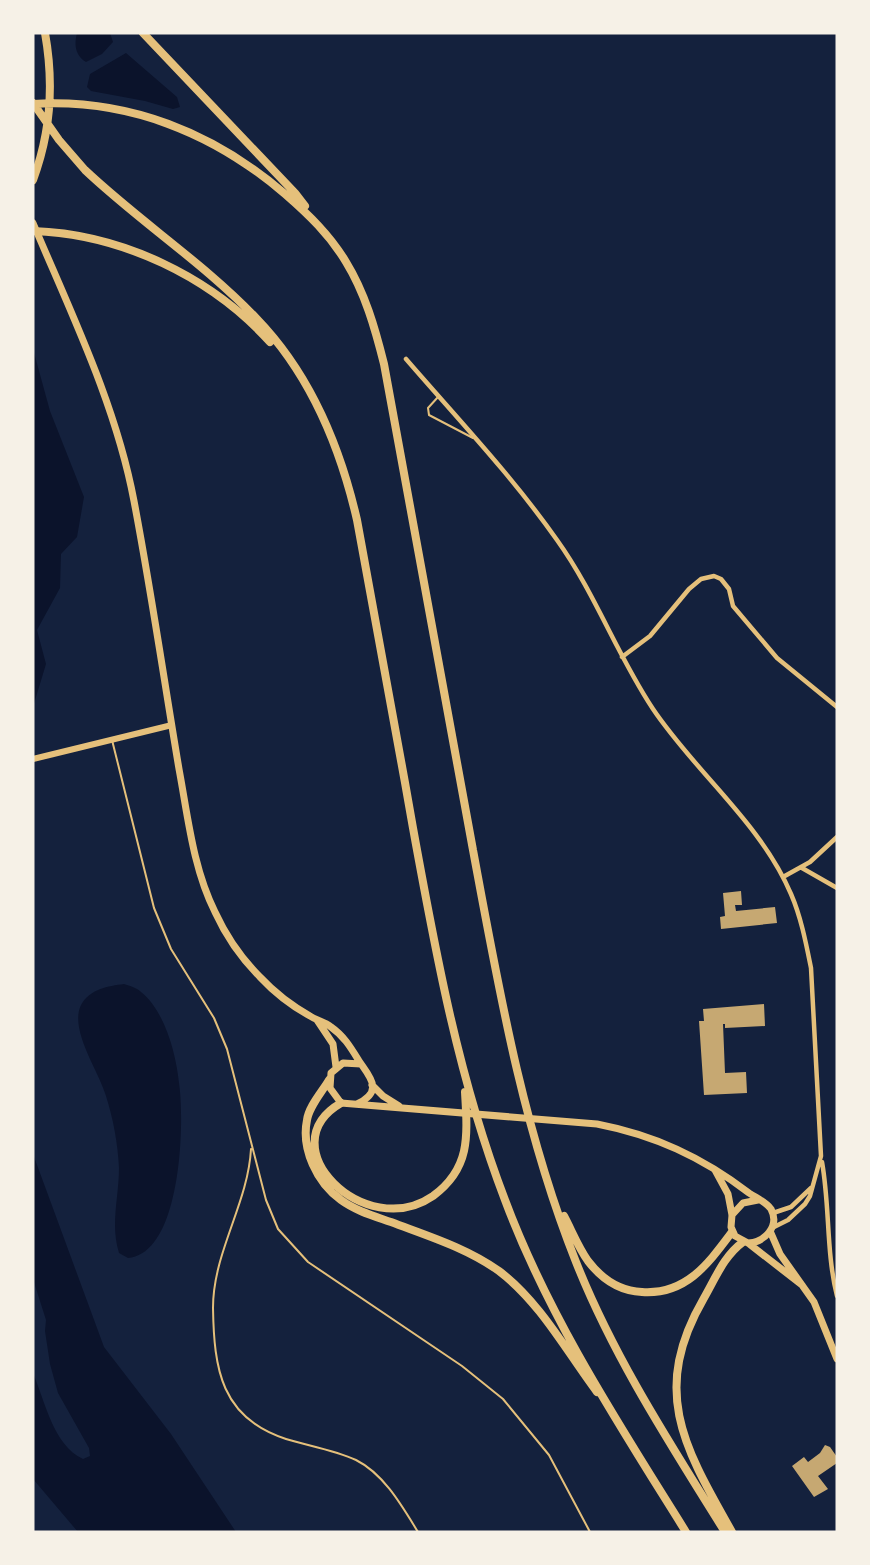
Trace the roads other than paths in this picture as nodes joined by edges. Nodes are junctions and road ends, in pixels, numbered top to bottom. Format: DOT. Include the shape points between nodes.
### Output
graph roads {
  1 [pos="45,33"];
  2 [pos="142,33"];
  3 [pos="33,103"];
  4 [pos="33,180"];
  5 [pos="313,219"];
  6 [pos="33,223"];
  7 [pos="33,231"];
  8 [pos="406,359"];
  9 [pos="300,377"];
  10 [pos="438,397"];
  11 [pos="473,438"];
  12 [pos="622,657"];
  13 [pos="837,707"];
  14 [pos="172,725"];
  15 [pos="112,739"];
  16 [pos="33,759"];
  17 [pos="837,837"];
  18 [pos="802,868"];
  19 [pos="783,877"];
  20 [pos="837,888"];
  21 [pos="317,1020"];
  22 [pos="361,1064"];
  23 [pos="336,1067"];
  24 [pos="464,1076"];
  25 [pos="329,1080"];
  26 [pos="372,1085"];
  27 [pos="341,1103"];
  28 [pos="357,1104"];
  29 [pos="399,1106"];
  30 [pos="251,1146"];
  31 [pos="821,1156"];
  32 [pos="715,1170"];
  33 [pos="811,1188"];
  34 [pos="551,1192"];
  35 [pos="758,1200"];
  36 [pos="773,1213"];
  37 [pos="732,1215"];
  38 [pos="771,1230"];
  39 [pos="732,1232"];
  40 [pos="745,1242"];
  41 [pos="802,1285"];
  42 [pos="837,1296"];
  43 [pos="837,1359"];
  44 [pos="622,1426"];
  45 [pos="418,1532"];
  46 [pos="590,1532"];
  47 [pos="686,1532"];
  48 [pos="725,1532"];
  49 [pos="732,1532"];
  1 -- 4 [label="highway" via="50,108"];
  2 -- 5 [label="highway" via="296,193"];
  3 -- 5 [label="highway" via="127,111 200,136 256,170"];
  3 -- 9 [label="highway" via="91,176 256,318"];
  5 -- 34 [label="highway" via="337,248 357,283 384,364 507,1030"];
  6 -- 14 [label="main road" via="104,397 133,498"];
  7 -- 9 [label="highway" via="82,236 144,255 196,282 257,329"];
  8 -- 10 [label="street"];
  9 -- 24 [label="highway" via="334,439 354,507 438,967"];
  10 -- 11 [label="street"];
  10 -- 11 [label="lane" via="428,408 429,415"];
  11 -- 12 [label="street" via="558,540"];
  12 -- 13 [label="street" via="650,636 689,589 701,579 714,576 729,589 733,606 777,658"];
  12 -- 19 [label="street" via="655,712 750,827"];
  14 -- 15 [label="main road"];
  14 -- 21 [label="main road" via="192,842 213,909 259,977"];
  15 -- 16 [label="main road"];
  15 -- 30 [label="lane" via="154,908 171,949 221,1033"];
  17 -- 18 [label="street"];
  18 -- 19 [label="street"];
  18 -- 20 [label="street"];
  19 -- 31 [label="street" via="796,908 811,968"];
  21 -- 22 [label="main road" via="339,1034"];
  21 -- 23 [label="main road" via="333,1044"];
  22 -- 23 [label="main road" via="347,1061"];
  22 -- 26 [label="main road" via="370,1073"];
  23 -- 25 [label="main road"];
  24 -- 27 [label="highway" via="465,1142 460,1164 438,1192 409,1207 386,1210 353,1200 338,1189 321,1164 315,1149 318,1126 324,1114"];
  24 -- 44 [label="highway" via="505,1201 529,1259"];
  25 -- 27 [label="main road" via="331,1092"];
  25 -- 44 [label="highway" via="311,1109 306,1140 312,1164 330,1192 357,1210 452,1245 502,1273 541,1315"];
  26 -- 28 [label="main road" via="368,1097"];
  26 -- 29 [label="main road"];
  27 -- 28 [label="main road"];
  28 -- 29 [label="main road"];
  29 -- 32 [label="main road" via="597,1124 681,1149"];
  30 -- 45 [label="lane" via="250,1172 220,1257 214,1290 218,1362 224,1388 231,1402 255,1426 366,1466 398,1500"];
  30 -- 46 [label="lane" via="269,1212 292,1247 503,1399 549,1455"];
  31 -- 33 [label="street"];
  31 -- 42 [label="street" via="829,1262"];
  32 -- 35 [label="main road"];
  32 -- 37 [label="main road" via="728,1194"];
  33 -- 36 [label="street" via="791,1207"];
  33 -- 38 [label="street" via="799,1210"];
  34 -- 39 [label="highway" via="588,1260 610,1282 636,1292 664,1292 686,1283 708,1264"];
  34 -- 48 [label="highway" via="576,1262 608,1332 659,1426"];
  35 -- 36 [label="main road" via="768,1204"];
  35 -- 37 [label="main road" via="743,1203"];
  36 -- 38 [label="main road"];
  37 -- 39 [label="main road"];
  38 -- 40 [label="main road" via="760,1240"];
  38 -- 41 [label="main road" via="780,1254"];
  39 -- 40 [label="main road"];
  40 -- 41 [label="main road"];
  40 -- 49 [label="highway" via="725,1259 692,1318 677,1368 675,1393 681,1431"];
  41 -- 43 [label="main road" via="814,1302"];
  44 -- 47 [label="highway"];
}
